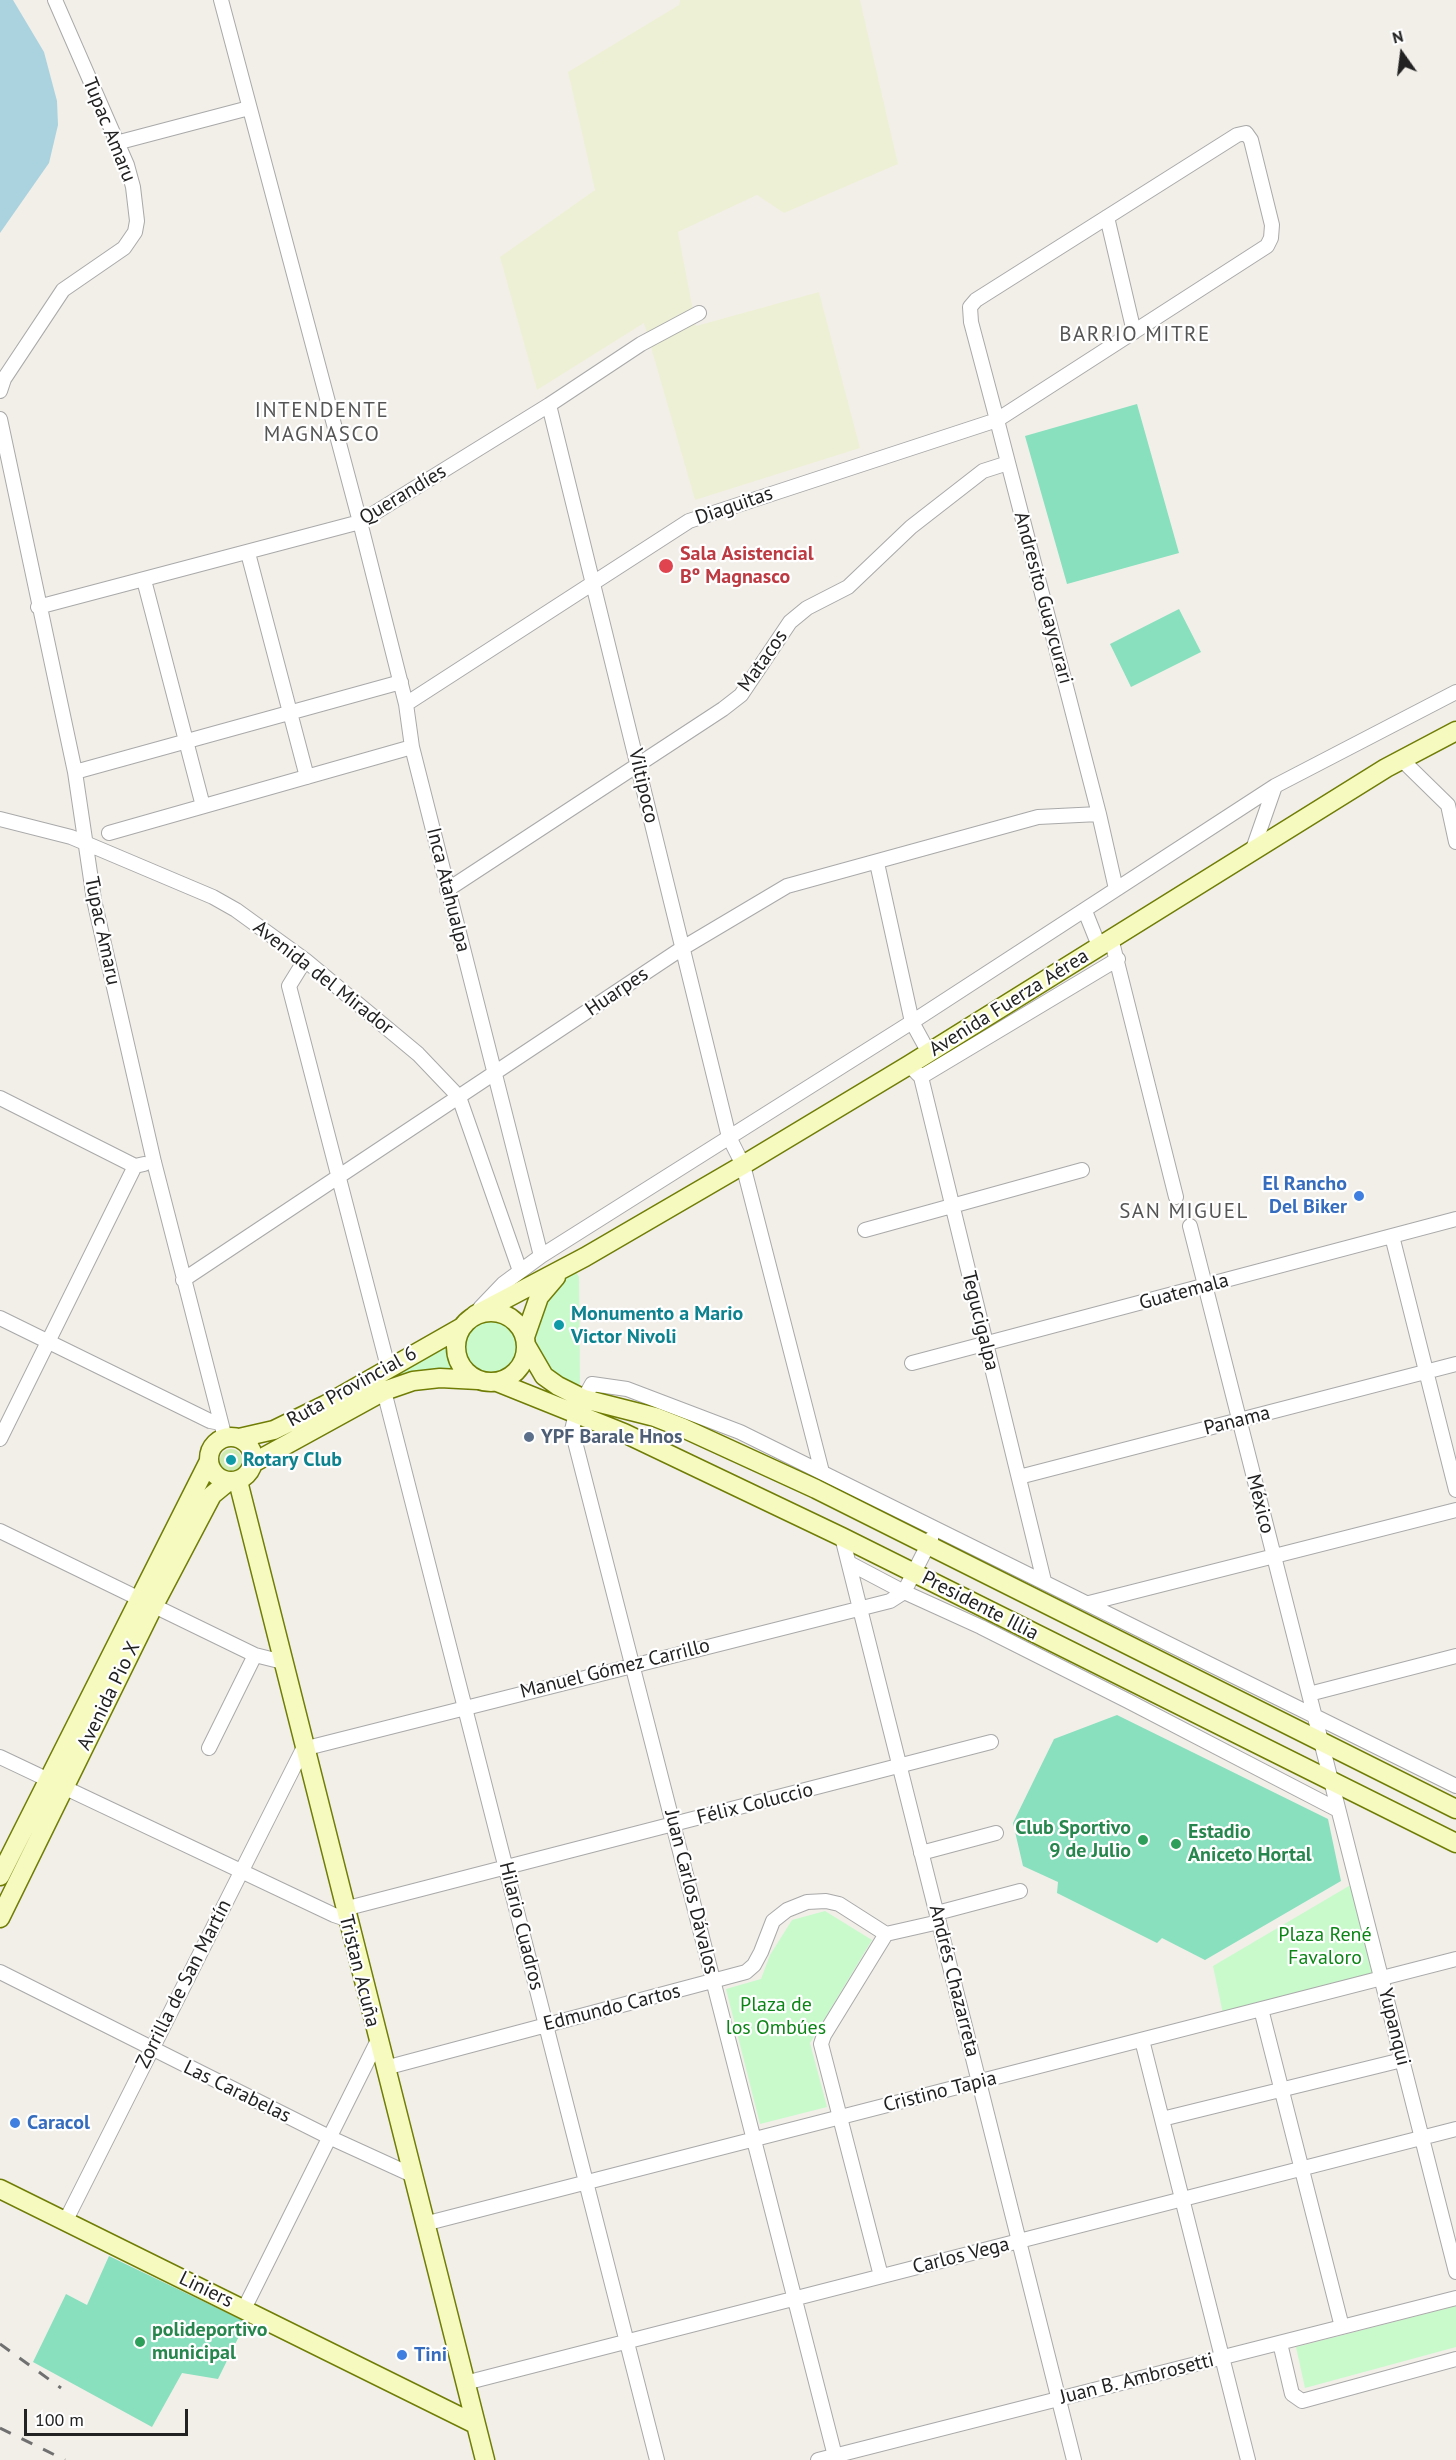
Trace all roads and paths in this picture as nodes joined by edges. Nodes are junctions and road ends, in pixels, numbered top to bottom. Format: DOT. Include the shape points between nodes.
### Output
graph roads {
  1 [pos="55,0"];
  2 [pos="221,0"];
  3 [pos="249,108"];
  4 [pos="116,143"];
  5 [pos="1107,217"];
  6 [pos="699,313"];
  7 [pos="1134,332"];
  8 [pos="0,391"];
  9 [pos="549,405"];
  10 [pos="0,419"];
  11 [pos="998,420"];
  12 [pos="1008,463"];
  13 [pos="360,522"];
  14 [pos="248,553"];
  15 [pos="144,580"];
  16 [pos="593,582"];
  17 [pos="38,607"];
  18 [pos="401,682"];
  19 [pos="1456,692"];
  20 [pos="406,704"];
  21 [pos="290,713"];
  22 [pos="1456,731"];
  23 [pos="186,740"];
  24 [pos="412,747"];
  25 [pos="1401,759"];
  26 [pos="638,764"];
  27 [pos="75,772"];
  28 [pos="307,777"];
  29 [pos="1275,786"];
  30 [pos="1452,799"];
  31 [pos="202,806"];
  32 [pos="1099,814"];
  33 [pos="0,819"];
  34 [pos="109,833"];
  35 [pos="84,842"];
  36 [pos="1456,842"];
  37 [pos="1253,849"];
  38 [pos="877,863"];
  39 [pos="1116,889"];
  40 [pos="447,890"];
  41 [pos="1085,911"];
  42 [pos="1105,942"];
  43 [pos="681,949"];
  44 [pos="1118,959"];
  45 [pos="305,960"];
  46 [pos="912,1022"];
  47 [pos="929,1053"];
  48 [pos="915,1071"];
  49 [pos="493,1074"];
  50 [pos="459,1097"];
  51 [pos="0,1098"];
  52 [pos="729,1137"];
  53 [pos="154,1162"];
  54 [pos="743,1165"];
  55 [pos="135,1166"];
  56 [pos="1082,1170"];
  57 [pos="338,1175"];
  58 [pos="1176,1197"];
  59 [pos="951,1205"];
  60 [pos="1456,1219"];
  61 [pos="1190,1226"];
  62 [pos="866,1230"];
  63 [pos="1392,1236"];
  64 [pos="541,1256"];
  65 [pos="560,1270"];
  66 [pos="520,1271"];
  67 [pos="183,1280"];
  68 [pos="1206,1287"];
  69 [pos="0,1318"];
  70 [pos="470,1320"];
  71 [pos="48,1341"];
  72 [pos="525,1341"];
  73 [pos="986,1343"];
  74 [pos="912,1363"];
  75 [pos="1456,1364"];
  76 [pos="388,1367"];
  77 [pos="1426,1372"];
  78 [pos="478,1380"];
  79 [pos="497,1382"];
  80 [pos="384,1391"];
  81 [pos="580,1406"];
  82 [pos="1239,1420"];
  83 [pos="228,1433"];
  84 [pos="0,1438"];
  85 [pos="208,1461"];
  86 [pos="253,1463"];
  87 [pos="822,1472"];
  88 [pos="1019,1477"];
  89 [pos="233,1481"];
  90 [pos="1456,1490"];
  91 [pos="1456,1510"];
  92 [pos="936,1528"];
  93 [pos="0,1531"];
  94 [pos="842,1537"];
  95 [pos="928,1545"];
  96 [pos="1274,1556"];
  97 [pos="849,1563"];
  98 [pos="916,1574"];
  99 [pos="1044,1581"];
  100 [pos="904,1592"];
  101 [pos="145,1603"];
  102 [pos="1089,1604"];
  103 [pos="860,1608"];
  104 [pos="255,1656"];
  105 [pos="1456,1656"];
  106 [pos="283,1662"];
  107 [pos="633,1665"];
  108 [pos="1137,1684"];
  109 [pos="1309,1694"];
  110 [pos="1128,1701"];
  111 [pos="465,1708"];
  112 [pos="1315,1716"];
  113 [pos="991,1742"];
  114 [pos="1322,1742"];
  115 [pos="208,1748"];
  116 [pos="303,1749"];
  117 [pos="0,1757"];
  118 [pos="900,1767"];
  119 [pos="1331,1782"];
  120 [pos="55,1784"];
  121 [pos="1456,1786"];
  122 [pos="1456,1809"];
  123 [pos="1338,1810"];
  124 [pos="673,1824"];
  125 [pos="996,1833"];
  126 [pos="1456,1844"];
  127 [pos="921,1852"];
  128 [pos="506,1868"];
  129 [pos="241,1871"];
  130 [pos="0,1876"];
  131 [pos="1020,1891"];
  132 [pos="345,1914"];
  133 [pos="938,1917"];
  134 [pos="0,1918"];
  135 [pos="886,1934"];
  136 [pos="1456,1959"];
  137 [pos="0,1972"];
  138 [pos="1381,1979"];
  139 [pos="714,1982"];
  140 [pos="1261,2009"];
  141 [pos="546,2025"];
  142 [pos="1142,2040"];
  143 [pos="377,2042"];
  144 [pos="152,2049"];
  145 [pos="1402,2060"];
  146 [pos="385,2068"];
  147 [pos="979,2082"];
  148 [pos="1281,2090"];
  149 [pos="841,2117"];
  150 [pos="1162,2119"];
  151 [pos="1456,2129"];
  152 [pos="331,2138"];
  153 [pos="1422,2138"];
  154 [pos="754,2139"];
  155 [pos="1301,2169"];
  156 [pos="412,2175"];
  157 [pos="586,2182"];
  158 [pos="0,2189"];
  159 [pos="1182,2199"];
  160 [pos="66,2220"];
  161 [pos="423,2224"];
  162 [pos="1019,2241"];
  163 [pos="1456,2272"];
  164 [pos="881,2276"];
  165 [pos="795,2298"];
  166 [pos="1456,2298"];
  167 [pos="244,2309"];
  168 [pos="1342,2327"];
  169 [pos="627,2341"];
  170 [pos="1280,2343"];
  171 [pos="1222,2358"];
  172 [pos="1456,2359"];
  173 [pos="465,2383"];
  174 [pos="1059,2399"];
  175 [pos="475,2424"];
  176 [pos="877,2445"];
  177 [pos="835,2456"];
  178 [pos="484,2460"];
  179 [pos="657,2460"];
  180 [pos="818,2460"];
  181 [pos="880,2460"];
  182 [pos="1074,2460"];
  183 [pos="1248,2460"];
  1 -- 4 [label="street, Tupac Amaru"];
  2 -- 3 [label="street, Inca Atahualpa"];
  3 -- 4 [label="street"];
  3 -- 13 [label="street, Inca Atahualpa"];
  4 -- 8 [label="street, Tupac Amaru" via="133,187 136,221 131,239 63,290"];
  5 -- 7 [label="street"];
  5 -- 7 [label="street, Diaguitas" via="1237,135 1246,133 1251,141 1272,225 1267,246"];
  5 -- 11 [label="street, Andresito Guaycurari" via="970,307"];
  6 -- 9 [label="street, Querandíes" via="641,344"];
  7 -- 11 [label="street, Diaguitas"];
  9 -- 13 [label="street, Querandíes"];
  9 -- 16 [label="street, Viltipoco"];
  10 -- 17 [label="street, Tupac Amaru"];
  11 -- 12 [label="street, Andresito Guaycurari"];
  11 -- 16 [label="street, Diaguitas" via="704,514"];
  12 -- 26 [label="street, Matacos" via="983,471 911,527 848,587 807,608 790,622 741,695"];
  12 -- 32 [label="street, Andresito Guaycurari"];
  13 -- 14 [label="street, Querandíes"];
  13 -- 18 [label="street, Inca Atahualpa"];
  14 -- 15 [label="street, Querandíes"];
  14 -- 21 [label="street"];
  15 -- 17 [label="street, Querandíes"];
  15 -- 23 [label="street"];
  16 -- 20 [label="street, Diaguitas"];
  16 -- 26 [label="street, Viltipoco"];
  17 -- 27 [label="street, Tupac Amaru"];
  18 -- 20 [label="street, Inca Atahualpa"];
  18 -- 21 [label="street"];
  19 -- 29 [label="street"];
  20 -- 24 [label="street, Inca Atahualpa"];
  21 -- 23 [label="street"];
  21 -- 28 [label="street"];
  22 -- 25 [label="main road, Avenida Fuerza Aérea"];
  23 -- 27 [label="street"];
  23 -- 31 [label="street"];
  24 -- 28 [label="street"];
  24 -- 40 [label="street, Inca Atahualpa"];
  25 -- 30 [label="street"];
  25 -- 37 [label="main road, Avenida Fuerza Aérea"];
  26 -- 40 [label="street, Matacos"];
  26 -- 43 [label="street, Viltipoco"];
  27 -- 35 [label="street, Tupac Amaru"];
  28 -- 31 [label="street"];
  29 -- 37 [label="street"];
  29 -- 39 [label="street"];
  30 -- 36 [label="street"];
  31 -- 34 [label="street"];
  32 -- 38 [label="street, Huarpes" via="1038,817"];
  32 -- 39 [label="street, Andresito Guaycurari"];
  33 -- 35 [label="street, Avenida del Mirador"];
  35 -- 45 [label="street, Avenida del Mirador" via="213,897"];
  35 -- 53 [label="street, Tupac Amaru"];
  37 -- 42 [label="main road, Avenida Fuerza Aérea"];
  38 -- 43 [label="street, Huarpes" via="787,886"];
  38 -- 46 [label="street"];
  39 -- 41 [label="street"];
  40 -- 49 [label="street, Inca Atahualpa"];
  41 -- 42 [label="street"];
  41 -- 46 [label="street"];
  42 -- 44 [label="street"];
  42 -- 47 [label="main road, Avenida Fuerza Aérea"];
  43 -- 49 [label="street, Huarpes"];
  43 -- 52 [label="street, Viltipoco"];
  44 -- 48 [label="street"];
  44 -- 58 [label="street"];
  45 -- 50 [label="street, Avenida del Mirador" via="418,1054"];
  45 -- 57 [label="street" via="289,986"];
  46 -- 47 [label="street"];
  46 -- 52 [label="street"];
  47 -- 48 [label="main road, Avenida Fuerza Aérea"];
  48 -- 54 [label="main road, Avenida Fuerza Aérea"];
  48 -- 59 [label="street, Tegucigalpa"];
  49 -- 50 [label="street, Huarpes"];
  49 -- 64 [label="street, Inca Atahualpa"];
  50 -- 57 [label="street, Huarpes"];
  50 -- 66 [label="street, Avenida del Mirador"];
  51 -- 55 [label="street"];
  52 -- 54 [label="street, Viltipoco"];
  52 -- 64 [label="street"];
  53 -- 55 [label="street"];
  53 -- 67 [label="street, Tupac Amaru"];
  54 -- 65 [label="main road, Avenida Fuerza Aérea"];
  54 -- 87 [label="street, Viltipoco"];
  55 -- 71 [label="street"];
  56 -- 59 [label="street"];
  57 -- 67 [label="street, Huarpes"];
  57 -- 76 [label="street"];
  59 -- 62 [label="street"];
  59 -- 73 [label="street, Tegucigalpa"];
  60 -- 63 [label="street, Guatemala"];
  61 -- 68 [label="street, México"];
  63 -- 68 [label="street, Guatemala"];
  63 -- 77 [label="street"];
  64 -- 66 [label="street"];
  65 -- 70 [label="main road, Ruta Provincial 6"];
  65 -- 72 [label="main road" via="539,1296"];
  66 -- 70 [label="street"];
  67 -- 83 [label="street, Tupac Amaru"];
  68 -- 73 [label="street, Guatemala"];
  68 -- 82 [label="street, México"];
  69 -- 71 [label="street"];
  70 -- 72 [label="main road" via="495,1312 505,1315 520,1328"];
  70 -- 76 [label="main road, Ruta Provincial 6"];
  70 -- 78 [label="main road" via="457,1336 456,1358"];
  71 -- 83 [label="street"];
  71 -- 84 [label="street"];
  72 -- 79 [label="main road" via="521,1365 507,1379"];
  72 -- 81 [label="main road, Presidente Illia" via="544,1376"];
  73 -- 74 [label="street, Guatemala"];
  73 -- 88 [label="street, Tegucigalpa"];
  75 -- 77 [label="street, Panama"];
  76 -- 83 [label="main road, Ruta Provincial 6" via="325,1406 274,1430"];
  77 -- 82 [label="street, Panama"];
  77 -- 90 [label="street"];
  78 -- 79 [label="main road"];
  78 -- 80 [label="main road, Ruta Provincial 6" via="413,1381"];
  79 -- 81 [label="main road, Presidente Illia"];
  80 -- 86 [label="main road, Ruta Provincial 6"];
  80 -- 111 [label="street, Hilario Cuadros"];
  81 -- 87 [label="street" via="592,1384 627,1389 740,1432"];
  81 -- 94 [label="main road, Presidente Illia"];
  81 -- 95 [label="main road, Presidente Illia" via="655,1417 683,1428"];
  81 -- 107 [label="street, Juan Carlos Dávalos" via="572,1430"];
  82 -- 88 [label="street, Panama"];
  82 -- 96 [label="street, México"];
  83 -- 85 [label="main road" via="213,1446"];
  83 -- 86 [label="main road" via="250,1448"];
  85 -- 89 [label="main road" via="213,1473"];
  85 -- 101 [label="main road, Avenida Pio X"];
  86 -- 89 [label="main road" via="248,1474"];
  87 -- 92 [label="street"];
  88 -- 99 [label="street, Tegucigalpa"];
  89 -- 101 [label="main road, Avenida Pio X" via="212,1495"];
  89 -- 106 [label="main road, Tristan Acuña"];
  91 -- 96 [label="street"];
  92 -- 95 [label="street"];
  92 -- 99 [label="street"];
  93 -- 101 [label="street"];
  94 -- 97 [label="street, Andrés Chazarreta"];
  94 -- 98 [label="main road, Presidente Illia"];
  95 -- 98 [label="street"];
  95 -- 114 [label="main road, Presidente Illia"];
  96 -- 102 [label="street"];
  96 -- 109 [label="street, México"];
  97 -- 100 [label="street"];
  97 -- 103 [label="street, Andrés Chazarreta"];
  98 -- 100 [label="street"];
  98 -- 108 [label="main road, Presidente Illia"];
  99 -- 102 [label="street"];
  100 -- 103 [label="street, Manuel Gómez Carrillo" via="890,1601"];
  100 -- 110 [label="street"];
  101 -- 104 [label="street"];
  101 -- 120 [label="main road, Avenida Pio X"];
  102 -- 112 [label="street"];
  103 -- 107 [label="street, Manuel Gómez Carrillo"];
  103 -- 118 [label="street, Andrés Chazarreta"];
  104 -- 106 [label="street"];
  104 -- 115 [label="street"];
  105 -- 109 [label="street"];
  106 -- 116 [label="main road, Tristan Acuña"];
  107 -- 111 [label="street, Manuel Gómez Carrillo"];
  107 -- 124 [label="street, Juan Carlos Dávalos"];
  108 -- 110 [label="street"];
  108 -- 119 [label="main road, Presidente Illia"];
  109 -- 112 [label="street, México"];
  110 -- 123 [label="street"];
  111 -- 116 [label="street, Manuel Gómez Carrillo"];
  111 -- 128 [label="street, Hilario Cuadros"];
  112 -- 114 [label="street, México"];
  112 -- 121 [label="street"];
  113 -- 118 [label="street, Félix Coluccio"];
  114 -- 119 [label="street, México"];
  114 -- 122 [label="main road, Presidente Illia"];
  116 -- 129 [label="street, Zorrilla de San Martín"];
  116 -- 132 [label="main road, Tristan Acuña"];
  117 -- 120 [label="street"];
  118 -- 124 [label="street, Félix Coluccio"];
  118 -- 127 [label="street, Andrés Chazarreta"];
  119 -- 123 [label="street, Yupanqui"];
  119 -- 126 [label="main road, Presidente Illia"];
  120 -- 129 [label="street"];
  120 -- 130 [label="main road, Avenida Pio X"];
  120 -- 134 [label="main road, Avenida Pio X"];
  123 -- 138 [label="street, Yupanqui"];
  124 -- 128 [label="street, Félix Coluccio"];
  124 -- 139 [label="street, Juan Carlos Dávalos"];
  125 -- 127 [label="street"];
  127 -- 133 [label="street, Andrés Chazarreta"];
  128 -- 132 [label="street, Félix Coluccio"];
  128 -- 141 [label="street, Hilario Cuadros"];
  129 -- 132 [label="street" via="334,1916"];
  129 -- 144 [label="street, Zorrilla de San Martín"];
  131 -- 133 [label="street"];
  132 -- 143 [label="main road, Tristan Acuña"];
  133 -- 135 [label="street"];
  133 -- 147 [label="street, Andrés Chazarreta"];
  135 -- 139 [label="street, Edmundo Cartos" via="839,1904 807,1902 773,1921 754,1965 746,1972"];
  135 -- 149 [label="street" via="821,2044"];
  136 -- 138 [label="street, Cristino Tapia"];
  137 -- 144 [label="street, Las Carabelas"];
  138 -- 140 [label="street, Cristino Tapia"];
  138 -- 145 [label="street, Yupanqui"];
  139 -- 141 [label="street, Edmundo Cartos"];
  139 -- 154 [label="street, Juan Carlos Dávalos"];
  140 -- 142 [label="street, Cristino Tapia"];
  140 -- 148 [label="street"];
  141 -- 146 [label="street, Edmundo Cartos"];
  141 -- 157 [label="street, Hilario Cuadros"];
  142 -- 147 [label="street, Cristino Tapia"];
  142 -- 150 [label="street"];
  143 -- 146 [label="main road, Tristan Acuña"];
  143 -- 152 [label="street"];
  144 -- 152 [label="street, Las Carabelas"];
  144 -- 160 [label="street, Zorrilla de San Martín"];
  145 -- 148 [label="street"];
  145 -- 153 [label="street, Yupanqui"];
  146 -- 156 [label="main road, Tristan Acuña"];
  147 -- 149 [label="street, Cristino Tapia"];
  147 -- 162 [label="street, Andrés Chazarreta"];
  148 -- 150 [label="street"];
  148 -- 155 [label="street"];
  149 -- 154 [label="street, Cristino Tapia"];
  149 -- 164 [label="street"];
  150 -- 159 [label="street"];
  151 -- 153 [label="street, Carlos Vega"];
  152 -- 156 [label="street, Las Carabelas"];
  152 -- 167 [label="street"];
  153 -- 155 [label="street, Carlos Vega"];
  153 -- 163 [label="street, Yupanqui"];
  154 -- 157 [label="street, Cristino Tapia"];
  154 -- 165 [label="street, Juan Carlos Dávalos"];
  155 -- 159 [label="street, Carlos Vega"];
  155 -- 168 [label="street"];
  156 -- 161 [label="main road, Tristan Acuña"];
  157 -- 161 [label="street, Cristino Tapia"];
  157 -- 169 [label="street, Hilario Cuadros"];
  158 -- 160 [label="main road, Liniers"];
  159 -- 162 [label="street, Carlos Vega"];
  159 -- 171 [label="street"];
  160 -- 167 [label="main road, Liniers"];
  161 -- 173 [label="main road, Tristan Acuña"];
  162 -- 164 [label="street, Carlos Vega"];
  162 -- 174 [label="street, Andrés Chazarreta"];
  164 -- 165 [label="street, Carlos Vega"];
  165 -- 169 [label="street, Carlos Vega"];
  165 -- 177 [label="street, Juan Carlos Dávalos"];
  166 -- 168 [label="street, Juan B. Ambrosetti"];
  167 -- 175 [label="main road, Liniers"];
  168 -- 170 [label="street, Juan B. Ambrosetti"];
  169 -- 173 [label="street, Carlos Vega"];
  169 -- 179 [label="street, Hilario Cuadros"];
  170 -- 171 [label="street, Juan B. Ambrosetti"];
  170 -- 172 [label="street" via="1292,2394 1302,2401"];
  171 -- 174 [label="street, Juan B. Ambrosetti"];
  171 -- 183 [label="street"];
  173 -- 175 [label="main road, Tristan Acuña"];
  174 -- 176 [label="street, Juan B. Ambrosetti"];
  174 -- 182 [label="street, Andrés Chazarreta"];
  175 -- 178 [label="main road, Tristan Acuña"];
  176 -- 177 [label="street, Juan B. Ambrosetti"];
  176 -- 181 [label="street"];
  177 -- 180 [label="street, Juan B. Ambrosetti"];
}
